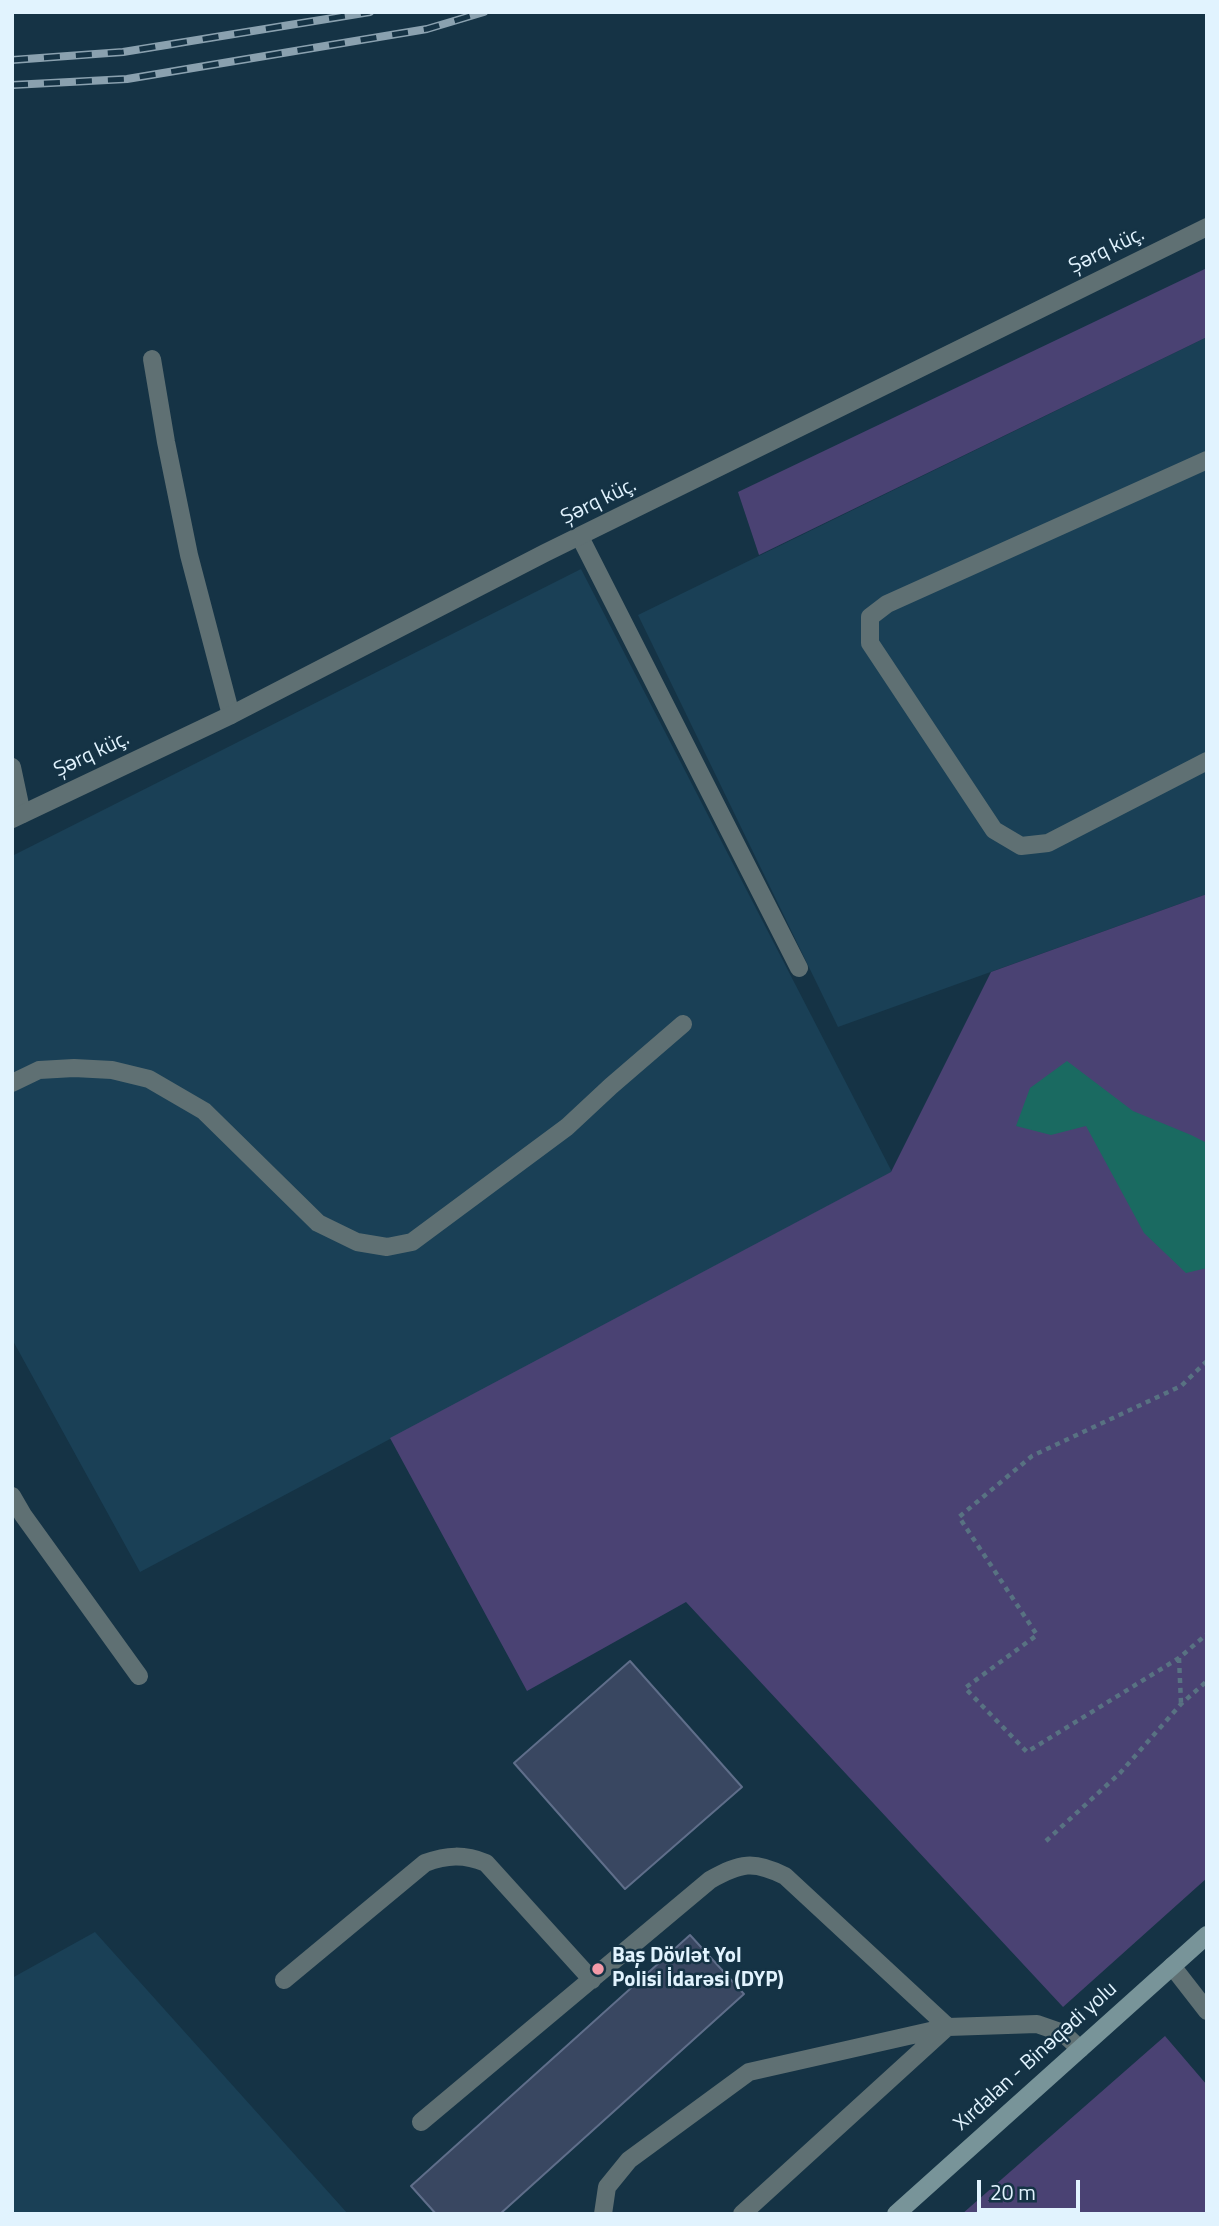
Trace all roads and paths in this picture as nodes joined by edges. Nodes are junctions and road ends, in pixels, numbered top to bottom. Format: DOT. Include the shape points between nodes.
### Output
graph roads {
  1 [pos="1207,227"];
  2 [pos="152,359"];
  3 [pos="1207,460"];
  4 [pos="580,537"];
  5 [pos="231,715"];
  6 [pos="1207,761"];
  7 [pos="12,767"];
  8 [pos="17,816"];
  9 [pos="799,968"];
  10 [pos="683,1024"];
  11 [pos="12,1083"];
  12 [pos="1207,1361"];
  13 [pos="12,1496"];
  14 [pos="1207,1634"];
  15 [pos="1179,1657"];
  16 [pos="139,1676"];
  17 [pos="1207,1682"];
  18 [pos="1181,1704"];
  19 [pos="1046,1841"];
  20 [pos="1207,1935"];
  21 [pos="1172,1966"];
  22 [pos="284,1980"];
  23 [pos="592,1980"];
  24 [pos="1207,2011"];
  25 [pos="948,2027"];
  26 [pos="1080,2049"];
  27 [pos="421,2122"];
  28 [pos="603,2214"];
  29 [pos="742,2214"];
  30 [pos="896,2214"];
  1 -- 4 [label="street, Şərq küç."];
  2 -- 5 [label="street" via="189,555"];
  3 -- 6 [label="street" via="887,604 870,617 870,643 994,830 1021,846 1048,843"];
  4 -- 5 [label="street, Şərq küç."];
  4 -- 9 [label="street"];
  5 -- 8 [label="street, Şərq küç."];
  7 -- 8 [label="street"];
  10 -- 11 [label="street" via="567,1127 412,1242 387,1247 357,1242 318,1223 204,1111 149,1080 113,1070 74,1068 39,1070"];
  12 -- 15 [label="path" via="1181,1386 1032,1456 959,1517 1037,1635 965,1688 1027,1752"];
  13 -- 16 [label="street"];
  14 -- 15 [label="path"];
  15 -- 18 [label="path"];
  17 -- 18 [label="path"];
  18 -- 19 [label="path" via="1120,1773"];
  20 -- 21 [label="main road, Xırdalan - Binəqədi yolu"];
  21 -- 24 [label="street"];
  21 -- 26 [label="main road, Xırdalan - Binəqədi yolu"];
  22 -- 23 [label="street" via="425,1863 457,1855 486,1863"];
  23 -- 25 [label="street" via="710,1880 733,1867 766,1866 785,1877"];
  23 -- 27 [label="street"];
  25 -- 26 [label="street" via="1037,2024 1063,2033"];
  25 -- 28 [label="street" via="748,2072 629,2161 607,2187"];
  25 -- 29 [label="street"];
  26 -- 30 [label="main road, Xırdalan - Binəqədi yolu"];
}
